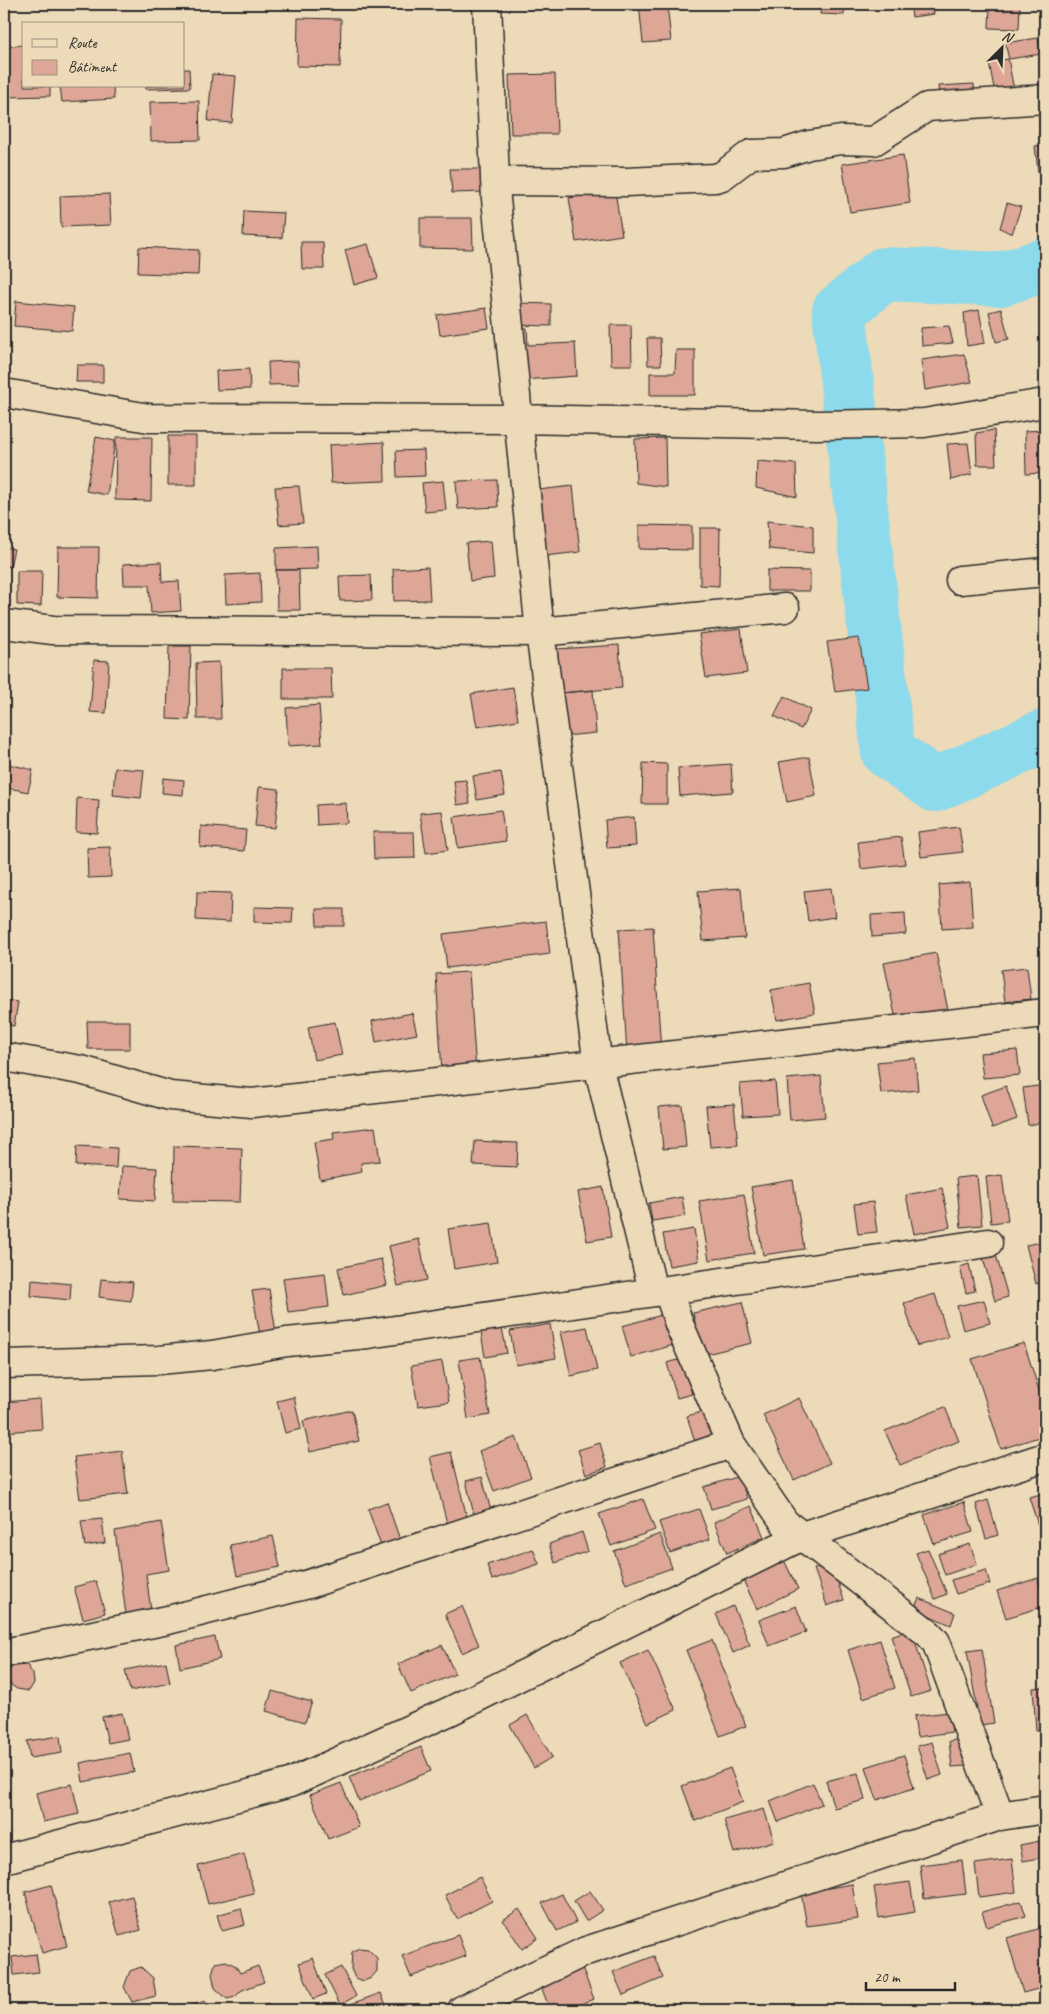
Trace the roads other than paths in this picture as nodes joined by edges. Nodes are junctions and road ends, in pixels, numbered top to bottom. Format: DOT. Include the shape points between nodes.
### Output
graph roads {
  1 [pos="487,4"];
  2 [pos="1045,99"];
  3 [pos="495,180"];
  4 [pos="4,394"];
  5 [pos="1045,403"];
  6 [pos="516,419"];
  7 [pos="1045,572"];
  8 [pos="960,580"];
  9 [pos="785,608"];
  10 [pos="4,624"];
  11 [pos="540,632"];
  12 [pos="1045,1013"];
  13 [pos="4,1057"];
  14 [pos="598,1065"];
  15 [pos="988,1243"];
  16 [pos="661,1291"];
  17 [pos="4,1364"];
  18 [pos="731,1444"];
  19 [pos="1045,1457"];
  20 [pos="802,1536"];
  21 [pos="4,1653"];
  22 [pos="1045,1809"];
  23 [pos="1000,1816"];
  24 [pos="4,1859"];
  25 [pos="462,2010"];
  1 -- 3 [label="street"];
  2 -- 3 [label="street" via="927,108 874,141 841,140 784,153 751,154 715,178 626,182"];
  3 -- 6 [label="street"];
  4 -- 6 [label="street" via="149,418"];
  5 -- 6 [label="street" via="924,423 818,425"];
  6 -- 11 [label="street"];
  7 -- 8 [label="street"];
  9 -- 11 [label="street"];
  10 -- 11 [label="street" via="53,630"];
  11 -- 14 [label="street"];
  12 -- 14 [label="street"];
  13 -- 14 [label="street" via="80,1070 170,1096 252,1103"];
  14 -- 16 [label="street"];
  15 -- 16 [label="street"];
  16 -- 17 [label="street" via="212,1355 159,1360"];
  16 -- 18 [label="street" via="679,1324"];
  18 -- 20 [label="street" via="785,1523"];
  18 -- 21 [label="street" via="309,1584 168,1620"];
  19 -- 20 [label="street"];
  20 -- 23 [label="street" via="936,1642"];
  20 -- 24 [label="street" via="450,1711 290,1783"];
  22 -- 23 [label="street"];
  23 -- 25 [label="street" via="586,1951"];
}
